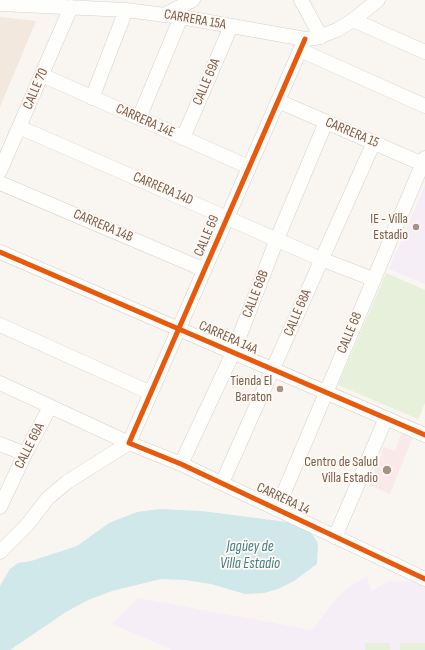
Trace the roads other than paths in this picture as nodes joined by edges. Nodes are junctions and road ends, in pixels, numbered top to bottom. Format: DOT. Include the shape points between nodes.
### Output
graph roads {
  1 [pos="193,0"];
  2 [pos="301,0"];
  3 [pos="372,2"];
  4 [pos="0,4"];
  5 [pos="106,4"];
  6 [pos="71,7"];
  7 [pos="126,10"];
  8 [pos="164,15"];
  9 [pos="181,17"];
  10 [pos="353,20"];
  11 [pos="231,26"];
  12 [pos="321,37"];
  13 [pos="303,45"];
  14 [pos="425,52"];
  15 [pos="42,75"];
  16 [pos="92,98"];
  17 [pos="278,101"];
  18 [pos="425,106"];
  19 [pos="139,118"];
  20 [pos="326,122"];
  21 [pos="19,127"];
  22 [pos="183,138"];
  23 [pos="374,142"];
  24 [pos="424,162"];
  25 [pos="249,167"];
  26 [pos="0,171"];
  27 [pos="0,183"];
  28 [pos="228,217"];
  29 [pos="277,239"];
  30 [pos="0,252"];
  31 [pos="321,260"];
  32 [pos="205,270"];
  33 [pos="372,279"];
  34 [pos="0,326"];
  35 [pos="179,329"];
  36 [pos="233,353"];
  37 [pos="274,371"];
  38 [pos="0,383"];
  39 [pos="152,393"];
  40 [pos="325,393"];
  41 [pos="50,407"];
  42 [pos="386,418"];
  43 [pos="425,435"];
  44 [pos="129,443"];
  45 [pos="0,444"];
  46 [pos="24,454"];
  47 [pos="182,464"];
  48 [pos="222,484"];
  49 [pos="1,503"];
  50 [pos="277,509"];
  51 [pos="335,537"];
  52 [pos="0,552"];
  53 [pos="425,579"];
  1 -- 8 [label="street"];
  2 -- 12 [label="street"];
  3 -- 10 [label="street, CARRERA 15A"];
  4 -- 6 [label="street, CARRERA 15A"];
  5 -- 6 [label="street, CARRERA 15A"];
  5 -- 7 [label="street, CARRERA 15A"];
  6 -- 15 [label="street, CALLE 70"];
  7 -- 8 [label="street, CARRERA 15A"];
  7 -- 16 [label="street"];
  8 -- 9 [label="street, CARRERA 15A"];
  9 -- 11 [label="street, CARRERA 15A"];
  9 -- 19 [label="street"];
  10 -- 12 [label="street, CARRERA 15A"];
  10 -- 14 [label="street"];
  11 -- 13 [label="street, CARRERA 15A"];
  11 -- 22 [label="street, CALLE 69A"];
  12 -- 13 [label="street, CARRERA 15A"];
  13 -- 17 [label="street, CALLE 69"];
  13 -- 18 [label="street, CARRERA 15A"];
  15 -- 16 [label="street, CARRERA 14E"];
  15 -- 21 [label="street, CALLE 70"];
  16 -- 19 [label="street, CARRERA 14E"];
  17 -- 20 [label="street, CARRERA 15"];
  17 -- 25 [label="street, CALLE 69"];
  19 -- 22 [label="street, CARRERA 14E"];
  20 -- 23 [label="street, CARRERA 15"];
  20 -- 29 [label="street, CALLE 68B"];
  21 -- 26 [label="street, CALLE 70"];
  21 -- 28 [label="street, CARRERA 14D"];
  22 -- 25 [label="street, CARRERA 14E"];
  23 -- 24 [label="street, CARRERA 15"];
  23 -- 31 [label="street, CALLE 68A"];
  24 -- 33 [label="street, CALLE 68"];
  25 -- 28 [label="street, CALLE 69"];
  27 -- 32 [label="street, CARRERA 14B"];
  28 -- 29 [label="street, CARRERA 14D"];
  28 -- 32 [label="street, CALLE 69"];
  29 -- 31 [label="street, CARRERA 14D"];
  29 -- 36 [label="street, CALLE 68B"];
  30 -- 35 [label="street, CARRERA 14A"];
  31 -- 33 [label="street, CARRERA 14D"];
  31 -- 37 [label="street, CALLE 68A"];
  32 -- 35 [label="street, CALLE 69"];
  33 -- 40 [label="street, CALLE 68"];
  34 -- 39 [label="street"];
  35 -- 36 [label="street, CARRERA 14A"];
  35 -- 39 [label="street, CALLE 69"];
  36 -- 37 [label="street, CARRERA 14A"];
  36 -- 47 [label="street, CALLE 68B"];
  37 -- 40 [label="street, CARRERA 14A"];
  37 -- 48 [label="street, CALLE 68A"];
  38 -- 41 [label="street, CARRERA 14"];
  39 -- 44 [label="street, CALLE 69"];
  40 -- 42 [label="street, CARRERA 14A"];
  40 -- 50 [label="street, CALLE 68"];
  41 -- 44 [label="street, CARRERA 14"];
  41 -- 46 [label="street, CALLE 69A"];
  42 -- 43 [label="street, CARRERA 14A"];
  42 -- 51 [label="street"];
  44 -- 47 [label="street, CARRERA 14"];
  44 -- 52 [label="street" via="67,482 48,498 27,525"];
  45 -- 46 [label="street"];
  46 -- 49 [label="street, CALLE 69A"];
  47 -- 48 [label="street, CARRERA 14"];
  48 -- 50 [label="street, CARRERA 14"];
  50 -- 51 [label="street, CARRERA 14"];
  51 -- 53 [label="street, CARRERA 14"];
}
